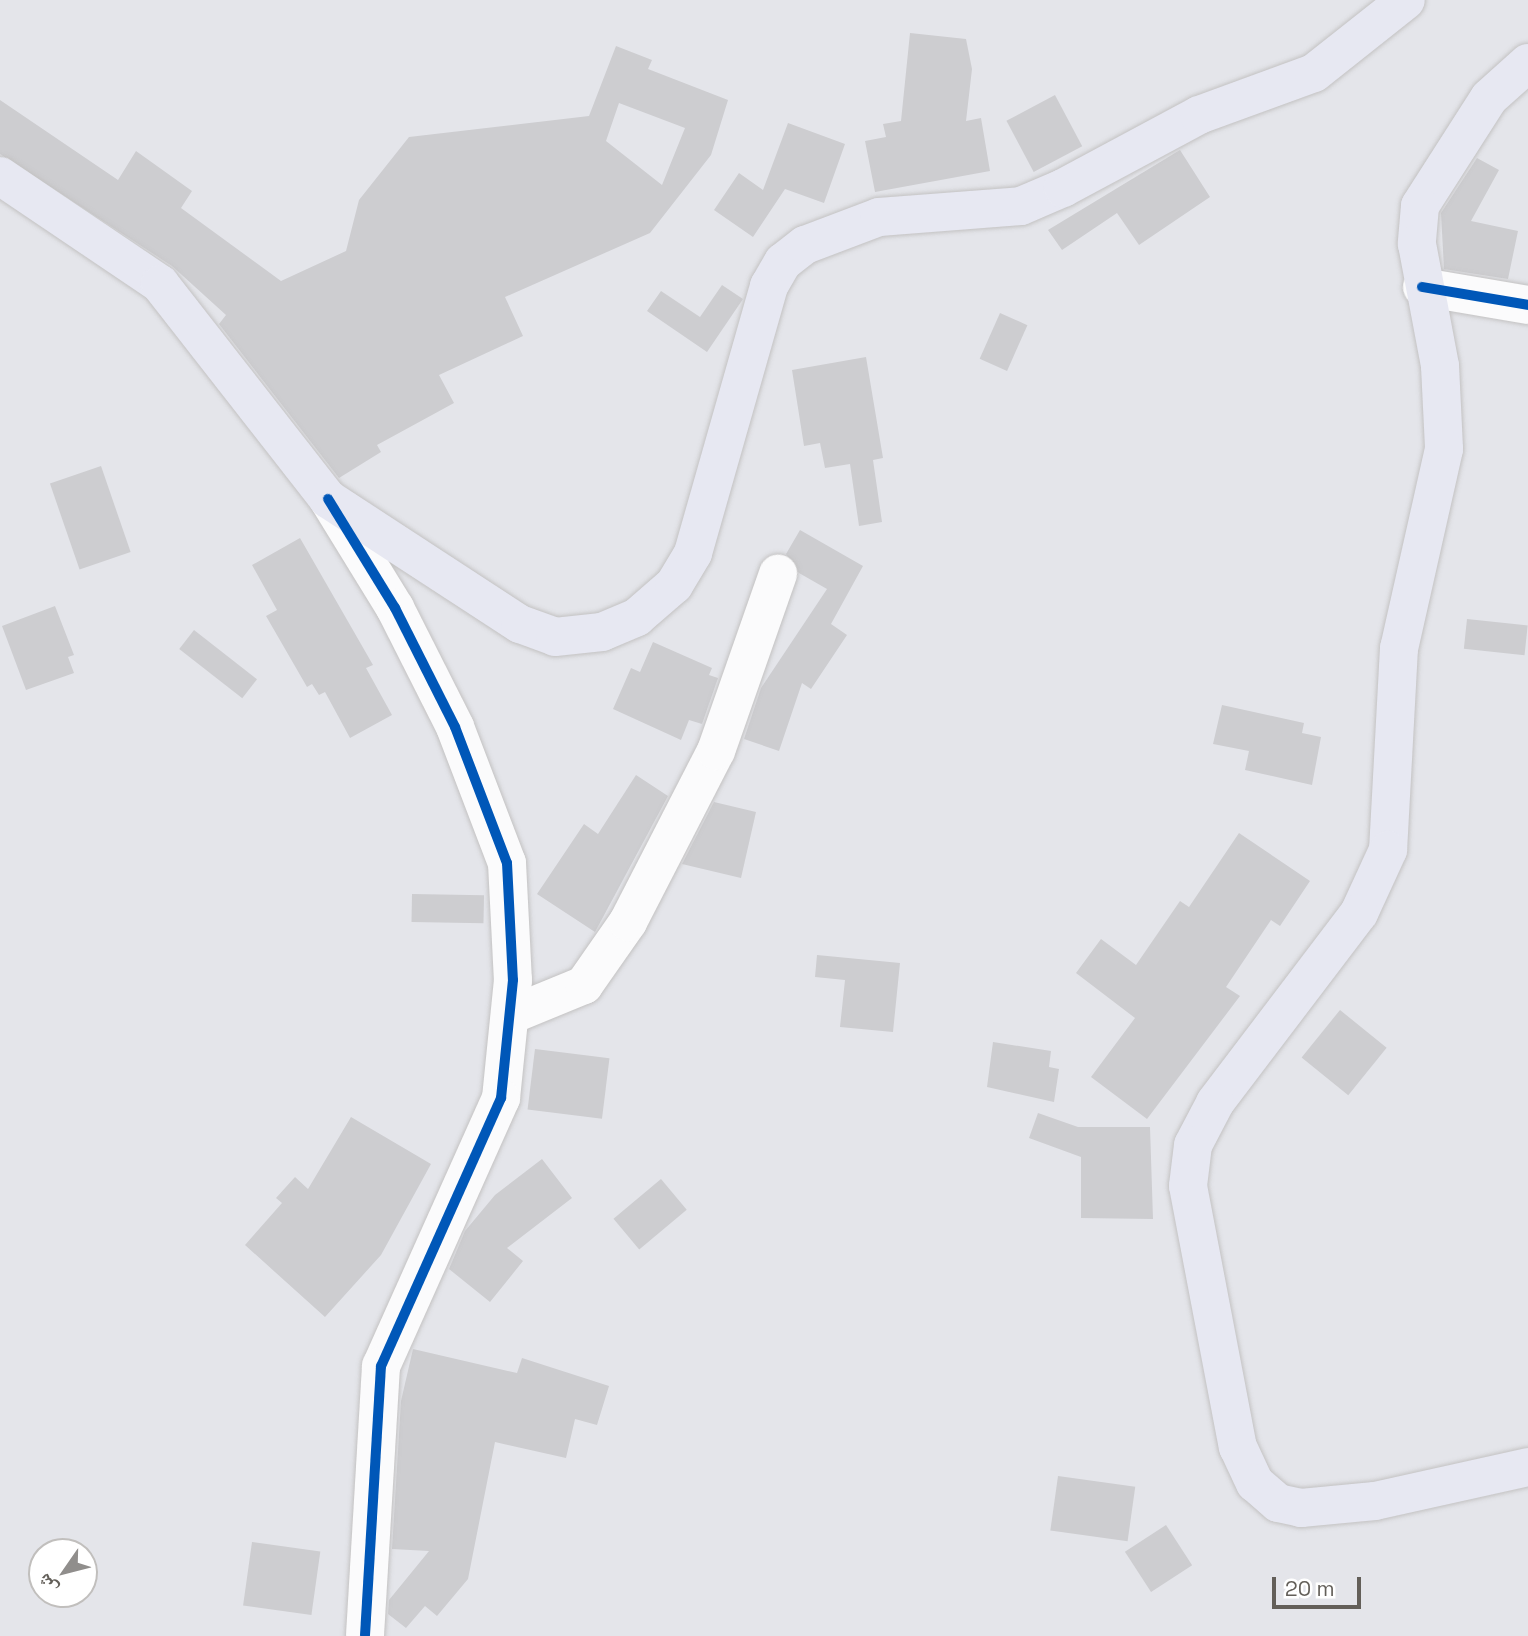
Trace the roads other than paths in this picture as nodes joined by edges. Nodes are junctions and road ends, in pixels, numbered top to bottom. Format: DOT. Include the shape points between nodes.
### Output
graph roads {
  1 [pos="1406,0"];
  2 [pos="1528,63"];
  3 [pos="0,176"];
  4 [pos="1422,288"];
  5 [pos="1528,305"];
  6 [pos="328,499"];
  7 [pos="778,575"];
  8 [pos="511,1015"];
  9 [pos="1528,1467"];
  10 [pos="365,1636"];
  1 -- 6 [label="main road" via="1314,73 1187,121 1052,193 980,212 879,217 805,245 783,262 769,286 693,553 674,584 637,617 602,632 543,633"];
  2 -- 4 [label="main road" via="1489,98 1420,206"];
  3 -- 6 [label="main road" via="160,284"];
  4 -- 5 [label="street"];
  4 -- 9 [label="main road" via="1440,366 1444,449 1399,648 1388,850 1359,913 1215,1103 1193,1144 1188,1186 1238,1447 1255,1483 1278,1503 1301,1508 1375,1501"];
  6 -- 8 [label="street" via="395,608 455,727 507,863"];
  7 -- 8 [label="street" via="716,751 628,922 584,985"];
  8 -- 10 [label="street" via="501,1098 381,1366"];
}
